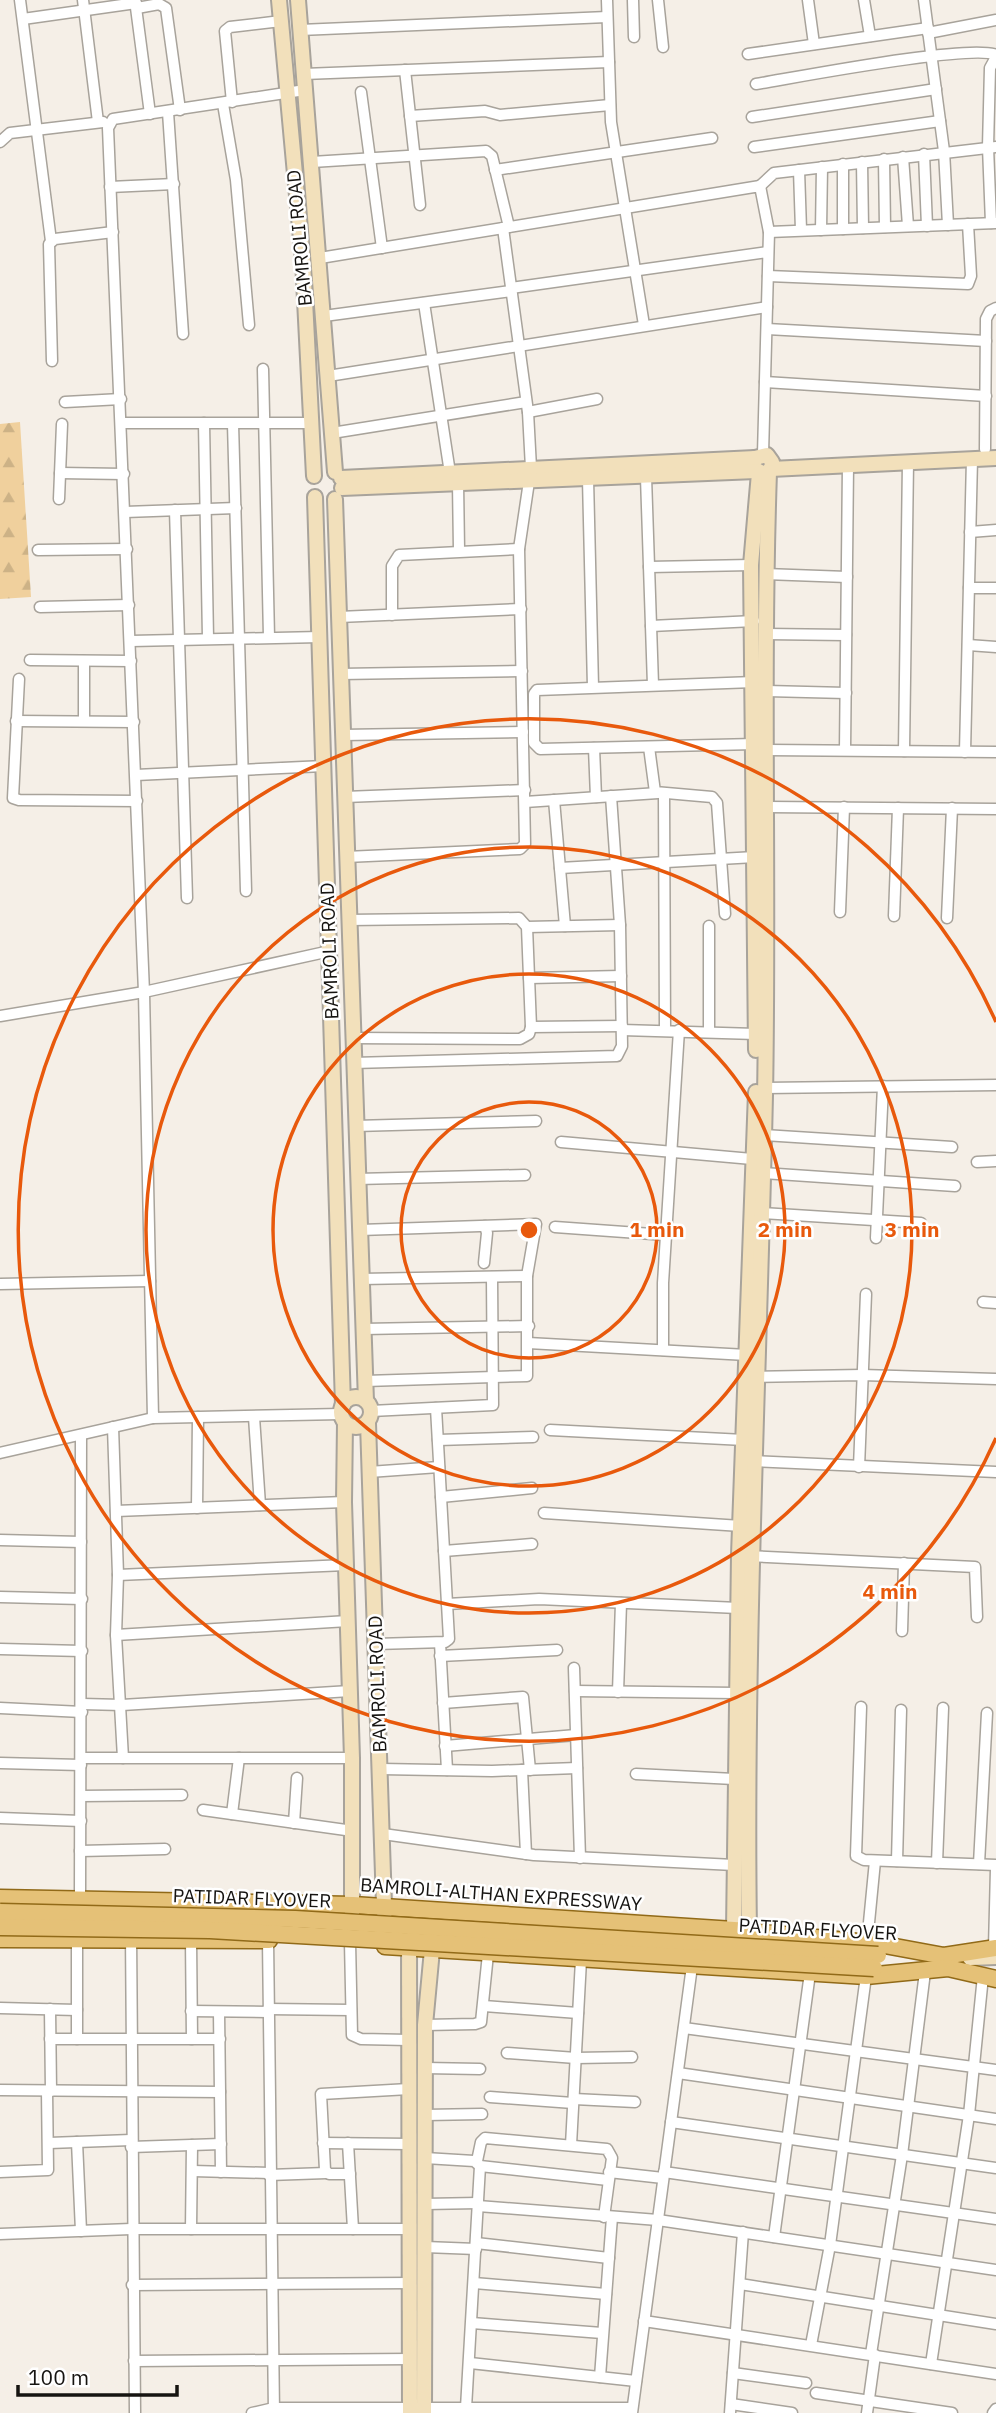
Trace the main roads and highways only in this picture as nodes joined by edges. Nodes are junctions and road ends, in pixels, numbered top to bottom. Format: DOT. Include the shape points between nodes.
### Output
graph roads {
  1 [pos="0,1898"];
  2 [pos="0,1912"];
  3 [pos="0,1927"];
  4 [pos="0,1939"];
  5 [pos="995,1951"];
  6 [pos="871,1961"];
  7 [pos="946,1962"];
  8 [pos="992,1975"];
  1 -- 6 [label="main road, BAMROLI-ALTHAN EXPRESSWAY" via="353,1905 741,1930"];
  2 -- 6 [label="main road, PATIDAR FLYOVER, bridge" via="295,1919"];
  3 -- 6 [label="main road, PATIDAR FLYOVER, bridge" via="210,1930"];
  4 -- 6 [label="main road" via="350,1942 409,1950 810,1973"];
  5 -- 7 [label="main road"];
  6 -- 7 [label="main road, PATIDAR FLYOVER" via="917,1973"];
  6 -- 7 [label="main road, PATIDAR FLYOVER" via="921,1950"];
  7 -- 8 [label="main road"];
}
